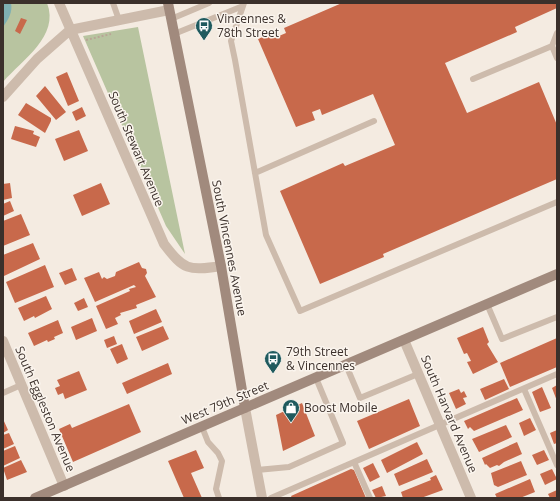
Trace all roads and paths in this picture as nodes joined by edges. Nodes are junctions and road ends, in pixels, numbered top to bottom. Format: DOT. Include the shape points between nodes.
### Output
graph roads {
  1 [pos="59,3"];
  2 [pos="113,3"];
  3 [pos="209,3"];
  4 [pos="244,4"];
  5 [pos="169,11"];
  6 [pos="118,20"];
  7 [pos="70,30"];
  8 [pos="557,33"];
  9 [pos="174,34"];
  10 [pos="552,46"];
  11 [pos="557,58"];
  12 [pos="473,79"];
  13 [pos="3,97"];
  14 [pos="374,121"];
  15 [pos="255,173"];
  16 [pos="557,202"];
  17 [pos="221,266"];
  18 [pos="557,274"];
  19 [pos="487,304"];
  20 [pos="557,317"];
  21 [pos="404,340"];
  22 [pos="3,342"];
  23 [pos="346,365"];
  24 [pos="418,374"];
  25 [pos="557,374"];
  26 [pos="316,378"];
  27 [pos="21,385"];
  28 [pos="524,389"];
  29 [pos="3,393"];
  30 [pos="245,408"];
  31 [pos="440,425"];
  32 [pos="202,427"];
  33 [pos="354,462"];
  34 [pos="557,465"];
  35 [pos="257,470"];
  36 [pos="64,486"];
  37 [pos="35,498"];
  38 [pos="219,498"];
  39 [pos="262,498"];
  40 [pos="271,498"];
  41 [pos="370,498"];
  42 [pos="471,498"];
  1 -- 7 [label="street, South Stewart Avenue"];
  2 -- 6 [label="lane"];
  3 -- 5 [label="lane"];
  4 -- 9 [label="lane"];
  4 -- 15 [label="lane" via="231,40"];
  5 -- 6 [label="street"];
  5 -- 9 [label="main road, South Vincennes Avenue"];
  6 -- 7 [label="street"];
  7 -- 13 [label="street" via="37,59"];
  7 -- 17 [label="street, South Stewart Avenue" via="164,244 184,266 201,269"];
  8 -- 10 [label="lane"];
  9 -- 17 [label="main road, South Vincennes Avenue"];
  10 -- 11 [label="lane"];
  10 -- 12 [label="lane"];
  14 -- 15 [label="lane"];
  15 -- 16 [label="lane" via="266,235 300,311"];
  17 -- 30 [label="main road, South Vincennes Avenue"];
  18 -- 19 [label="main road, West 79th Street"];
  19 -- 20 [label="lane" via="502,339"];
  19 -- 21 [label="main road, West 79th Street"];
  21 -- 23 [label="main road, West 79th Street"];
  21 -- 24 [label="street, South Harvard Avenue"];
  22 -- 27 [label="street, South Eggleston Avenue"];
  23 -- 24 [label="lane" via="360,398"];
  23 -- 26 [label="main road, West 79th Street"];
  24 -- 31 [label="street, South Harvard Avenue"];
  25 -- 28 [label="lane"];
  26 -- 30 [label="main road, West 79th Street"];
  26 -- 35 [label="lane" via="343,443 289,467"];
  27 -- 29 [label="lane"];
  27 -- 36 [label="street, South Eggleston Avenue"];
  28 -- 31 [label="lane"];
  28 -- 34 [label="lane"];
  30 -- 32 [label="main road, West 79th Street"];
  30 -- 35 [label="street, South Vincennes Avenue"];
  31 -- 33 [label="lane"];
  31 -- 42 [label="street, South Harvard Avenue"];
  32 -- 36 [label="main road, West 79th Street"];
  32 -- 38 [label="lane" via="208,442 222,461 216,489"];
  33 -- 40 [label="lane"];
  33 -- 41 [label="lane"];
  35 -- 39 [label="street, South Vincennes Avenue"];
  36 -- 37 [label="main road, West 79th Street"];
}
